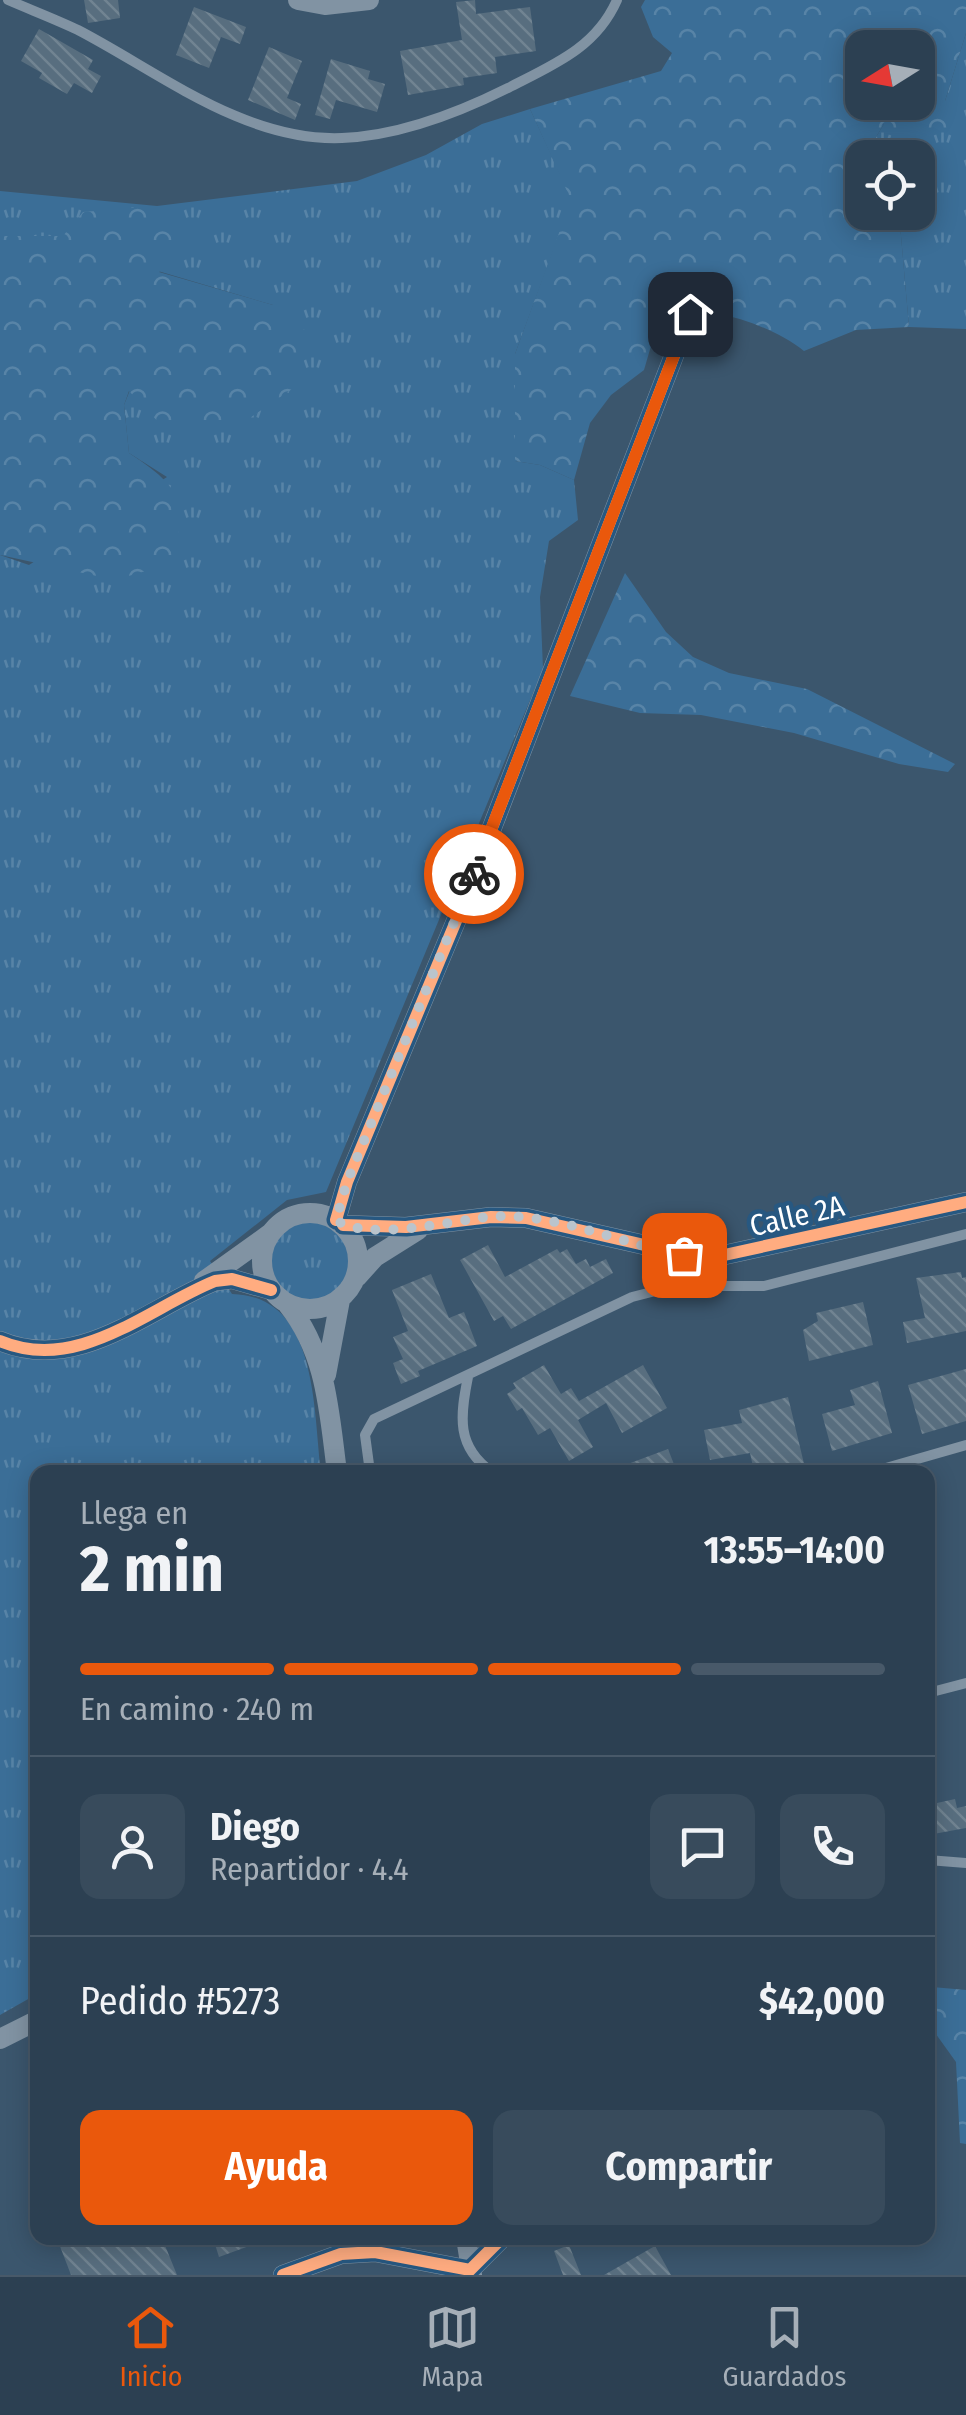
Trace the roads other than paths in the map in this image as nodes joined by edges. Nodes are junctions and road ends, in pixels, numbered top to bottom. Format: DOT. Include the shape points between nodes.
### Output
graph roads {
  1 [pos="8,0"];
  2 [pos="298,0"];
  3 [pos="369,0"];
  4 [pos="617,0"];
  5 [pos="690,314"];
  6 [pos="966,1202"];
  7 [pos="332,1220"];
  8 [pos="428,1226"];
  9 [pos="271,1233"];
  10 [pos="966,1234"];
  11 [pos="357,1276"];
  12 [pos="195,1289"];
  13 [pos="279,1297"];
  14 [pos="340,1300"];
  15 [pos="0,1341"];
  16 [pos="468,1377"];
  17 [pos="326,1382"];
  18 [pos="966,1445"];
  19 [pos="335,1465"];
  20 [pos="369,1465"];
  21 [pos="482,1465"];
  22 [pos="896,1465"];
  23 [pos="966,1682"];
  24 [pos="935,1691"];
  25 [pos="935,1860"];
  26 [pos="966,1862"];
  27 [pos="30,2024"];
  28 [pos="0,2039"];
  29 [pos="467,2245"];
  30 [pos="496,2245"];
  31 [pos="471,2272"];
  32 [pos="282,2275"];
  1 -- 4 [label="lane" via="248,122 340,138 399,129 496,94 598,35"];
  2 -- 3 [label="street"];
  5 -- 7 [label="street" via="456,921"];
  6 -- 8 [label="street, Calle 2A" via="706,1259 526,1218"];
  7 -- 8 [label="street, Calle 2A"];
  7 -- 9 [label="street" via="292,1216"];
  7 -- 11 [label="street" via="357,1249"];
  8 -- 11 [label="street, Calle 2A" via="404,1236"];
  9 -- 12 [label="street"];
  9 -- 13 [label="street" via="262,1268"];
  10 -- 16 [label="lane" via="764,1286 653,1289"];
  11 -- 14 [label="street"];
  12 -- 13 [label="street" via="232,1279"];
  12 -- 15 [label="street" via="86,1345 48,1349"];
  13 -- 14 [label="street" via="314,1310"];
  13 -- 17 [label="street" via="306,1328"];
  14 -- 17 [label="street"];
  16 -- 20 [label="lane" via="374,1419 365,1435"];
  16 -- 21 [label="lane" via="460,1427"];
  17 -- 19 [label="street"];
  18 -- 22 [label="lane"];
  23 -- 24 [label="lane"];
  25 -- 26 [label="lane"];
  27 -- 28 [label="street"];
  29 -- 31 [label="street"];
  30 -- 31 [label="street"];
  31 -- 32 [label="street" via="376,2252 341,2254"];
}
